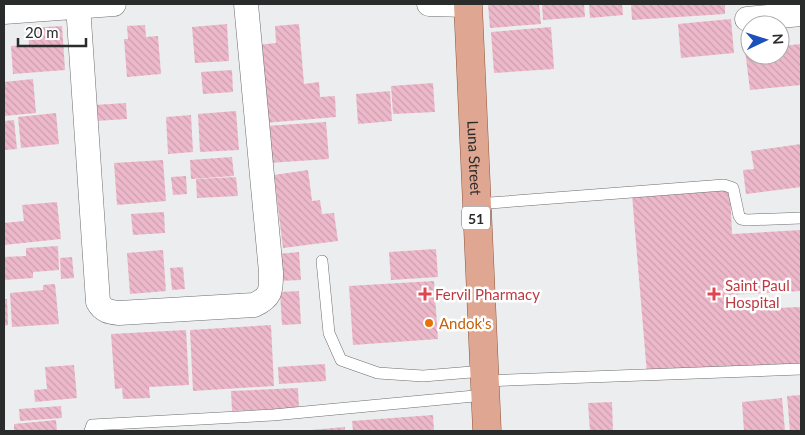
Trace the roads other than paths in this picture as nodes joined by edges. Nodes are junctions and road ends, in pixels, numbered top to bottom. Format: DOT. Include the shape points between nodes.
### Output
graph roads {
  1 [pos="114,4"];
  2 [pos="246,4"];
  3 [pos="429,4"];
  4 [pos="468,4"];
  5 [pos="78,5"];
  6 [pos="4,12"];
  7 [pos="476,204"];
  8 [pos="801,218"];
  9 [pos="322,261"];
  10 [pos="801,369"];
  11 [pos="485,382"];
  12 [pos="90,431"];
  13 [pos="487,431"];
  1 -- 5 [label="street"];
  2 -- 5 [label="street" via="271,272 270,294 254,305 119,313 102,309 98,302"];
  3 -- 4 [label="street"];
  4 -- 7 [label="main road, Luna Street / 51"];
  5 -- 6 [label="street"];
  7 -- 8 [label="lane" via="724,185 733,188 739,216 744,220"];
  7 -- 11 [label="main road, Luna Street / 51"];
  9 -- 11 [label="lane" via="329,333 341,360 378,373"];
  10 -- 11 [label="lane"];
  11 -- 12 [label="lane" via="273,415 92,425"];
  11 -- 13 [label="main road, Luna Street / 51"];
}
